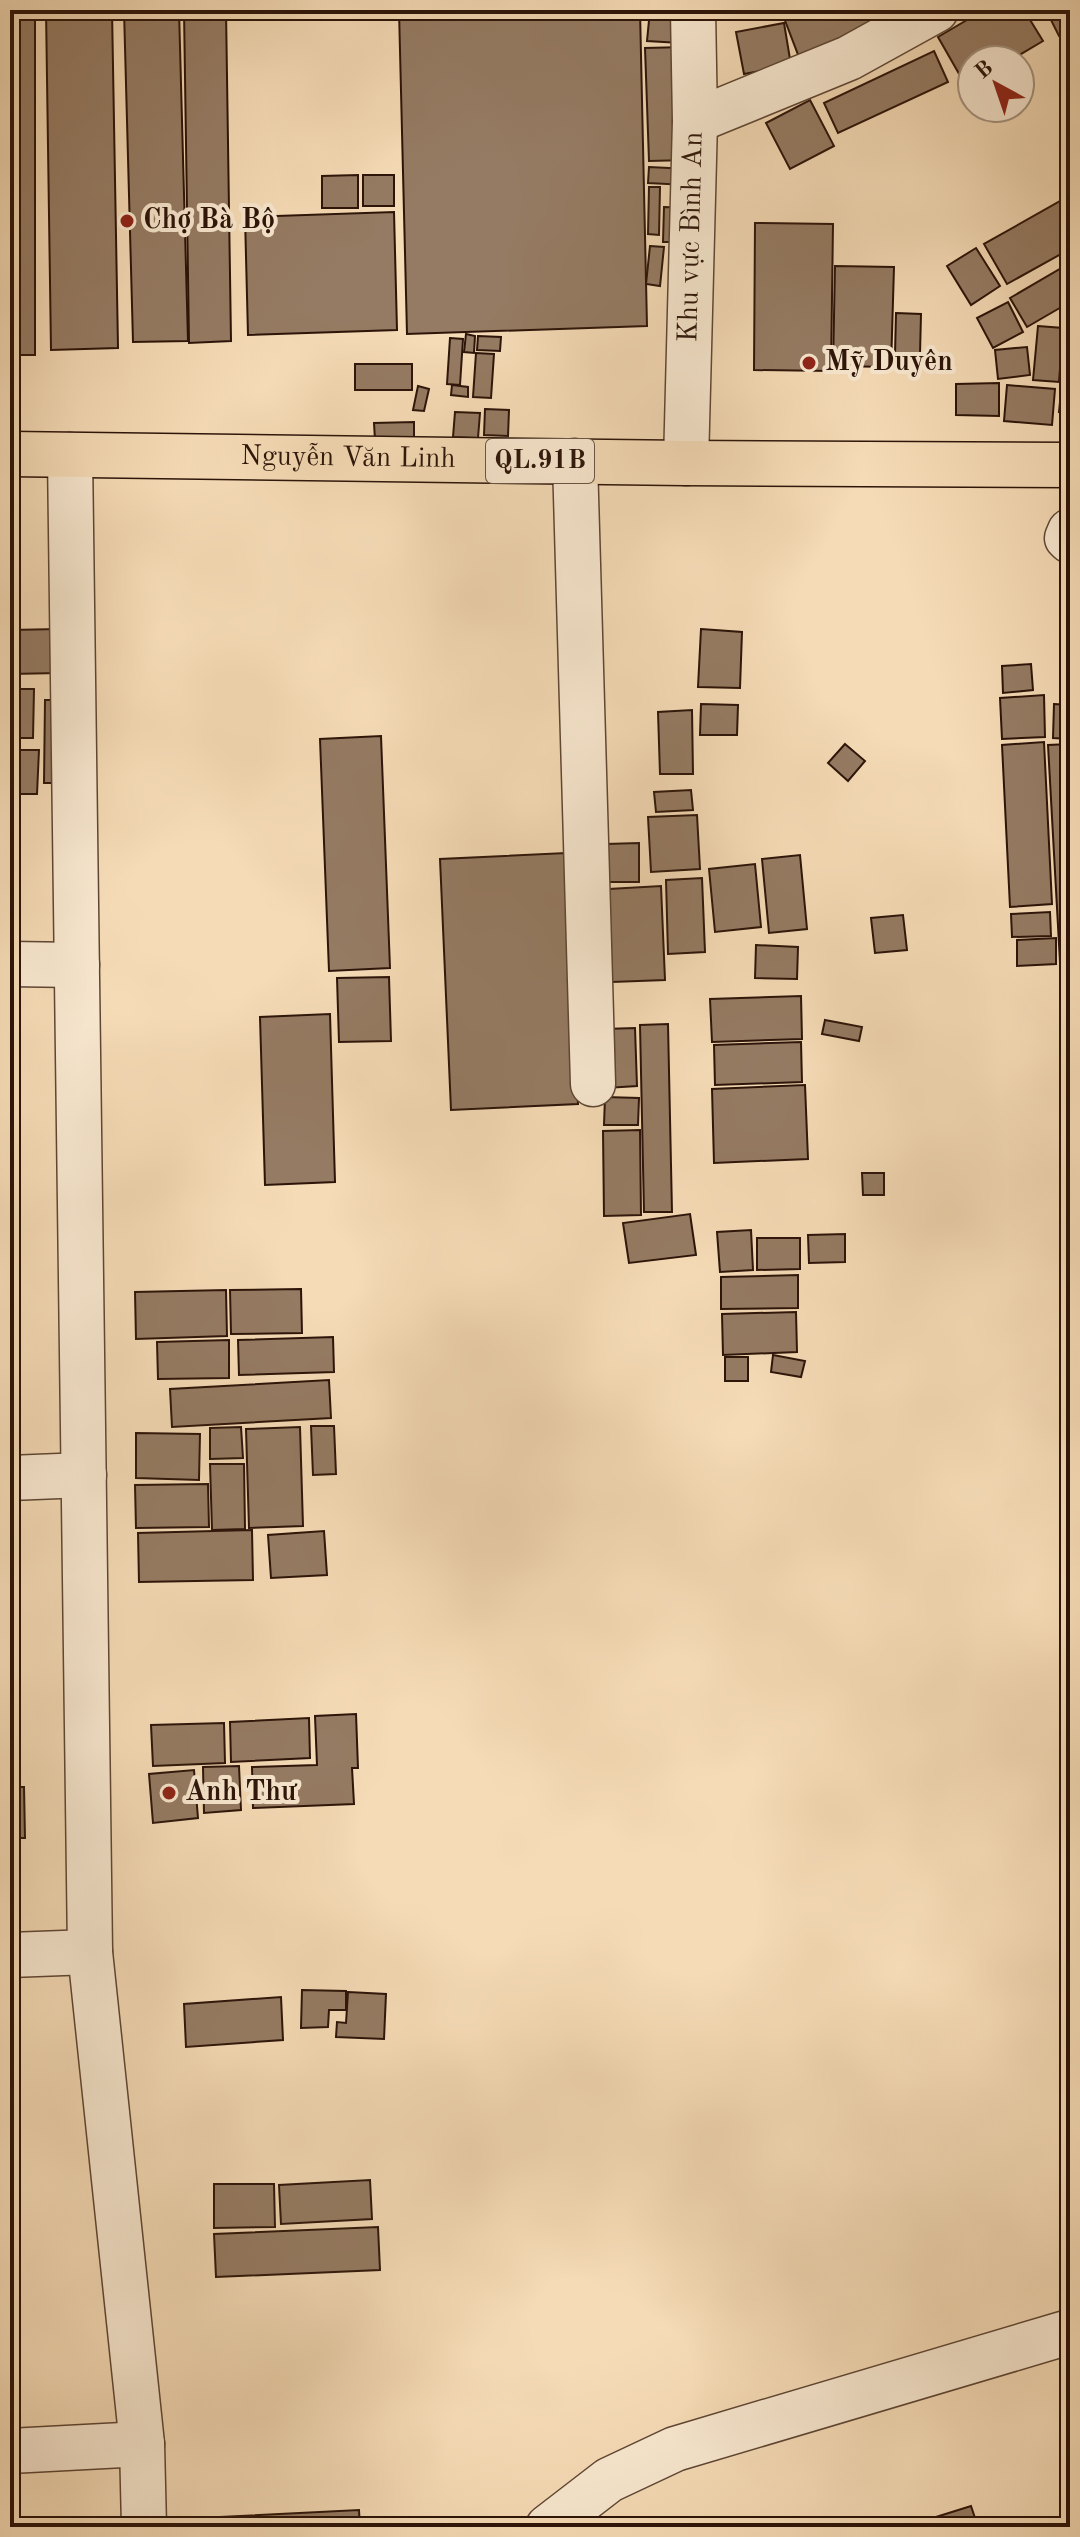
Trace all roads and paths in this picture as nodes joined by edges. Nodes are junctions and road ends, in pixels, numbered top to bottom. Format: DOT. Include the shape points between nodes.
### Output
graph roads {
  1 [pos="693,10"];
  2 [pos="936,10"];
  3 [pos="695,121"];
  4 [pos="10,454"];
  5 [pos="70,455"];
  6 [pos="575,461"];
  7 [pos="686,463"];
  8 [pos="1070,465"];
  9 [pos="1070,531"];
  10 [pos="1070,541"];
  11 [pos="10,964"];
  12 [pos="77,965"];
  13 [pos="593,1084"];
  14 [pos="84,1475"];
  15 [pos="10,1478"];
  16 [pos="90,1952"];
  17 [pos="10,1955"];
  18 [pos="1069,2332"];
  19 [pos="142,2444"];
  20 [pos="10,2451"];
  21 [pos="144,2527"];
  22 [pos="548,2527"];
  1 -- 3 [label="street, Khu vực Bình An"];
  2 -- 3 [label="street" via="849,58"];
  3 -- 7 [label="street, Khu vực Bình An"];
  4 -- 5 [label="highway, Nguyễn Văn Linh / QL.91B"];
  5 -- 6 [label="highway, Nguyễn Văn Linh / QL.91B"];
  5 -- 12 [label="street"];
  6 -- 7 [label="highway, Nguyễn Văn Linh / QL.91B"];
  6 -- 13 [label="street"];
  7 -- 8 [label="highway, Nguyễn Văn Linh / QL.91B"];
  9 -- 10 [label="street"];
  11 -- 12 [label="street"];
  12 -- 14 [label="street"];
  14 -- 15 [label="street"];
  14 -- 16 [label="street"];
  16 -- 17 [label="street"];
  16 -- 19 [label="street"];
  18 -- 22 [label="street" via="675,2449 609,2480"];
  19 -- 20 [label="street"];
  19 -- 21 [label="street"];
}
